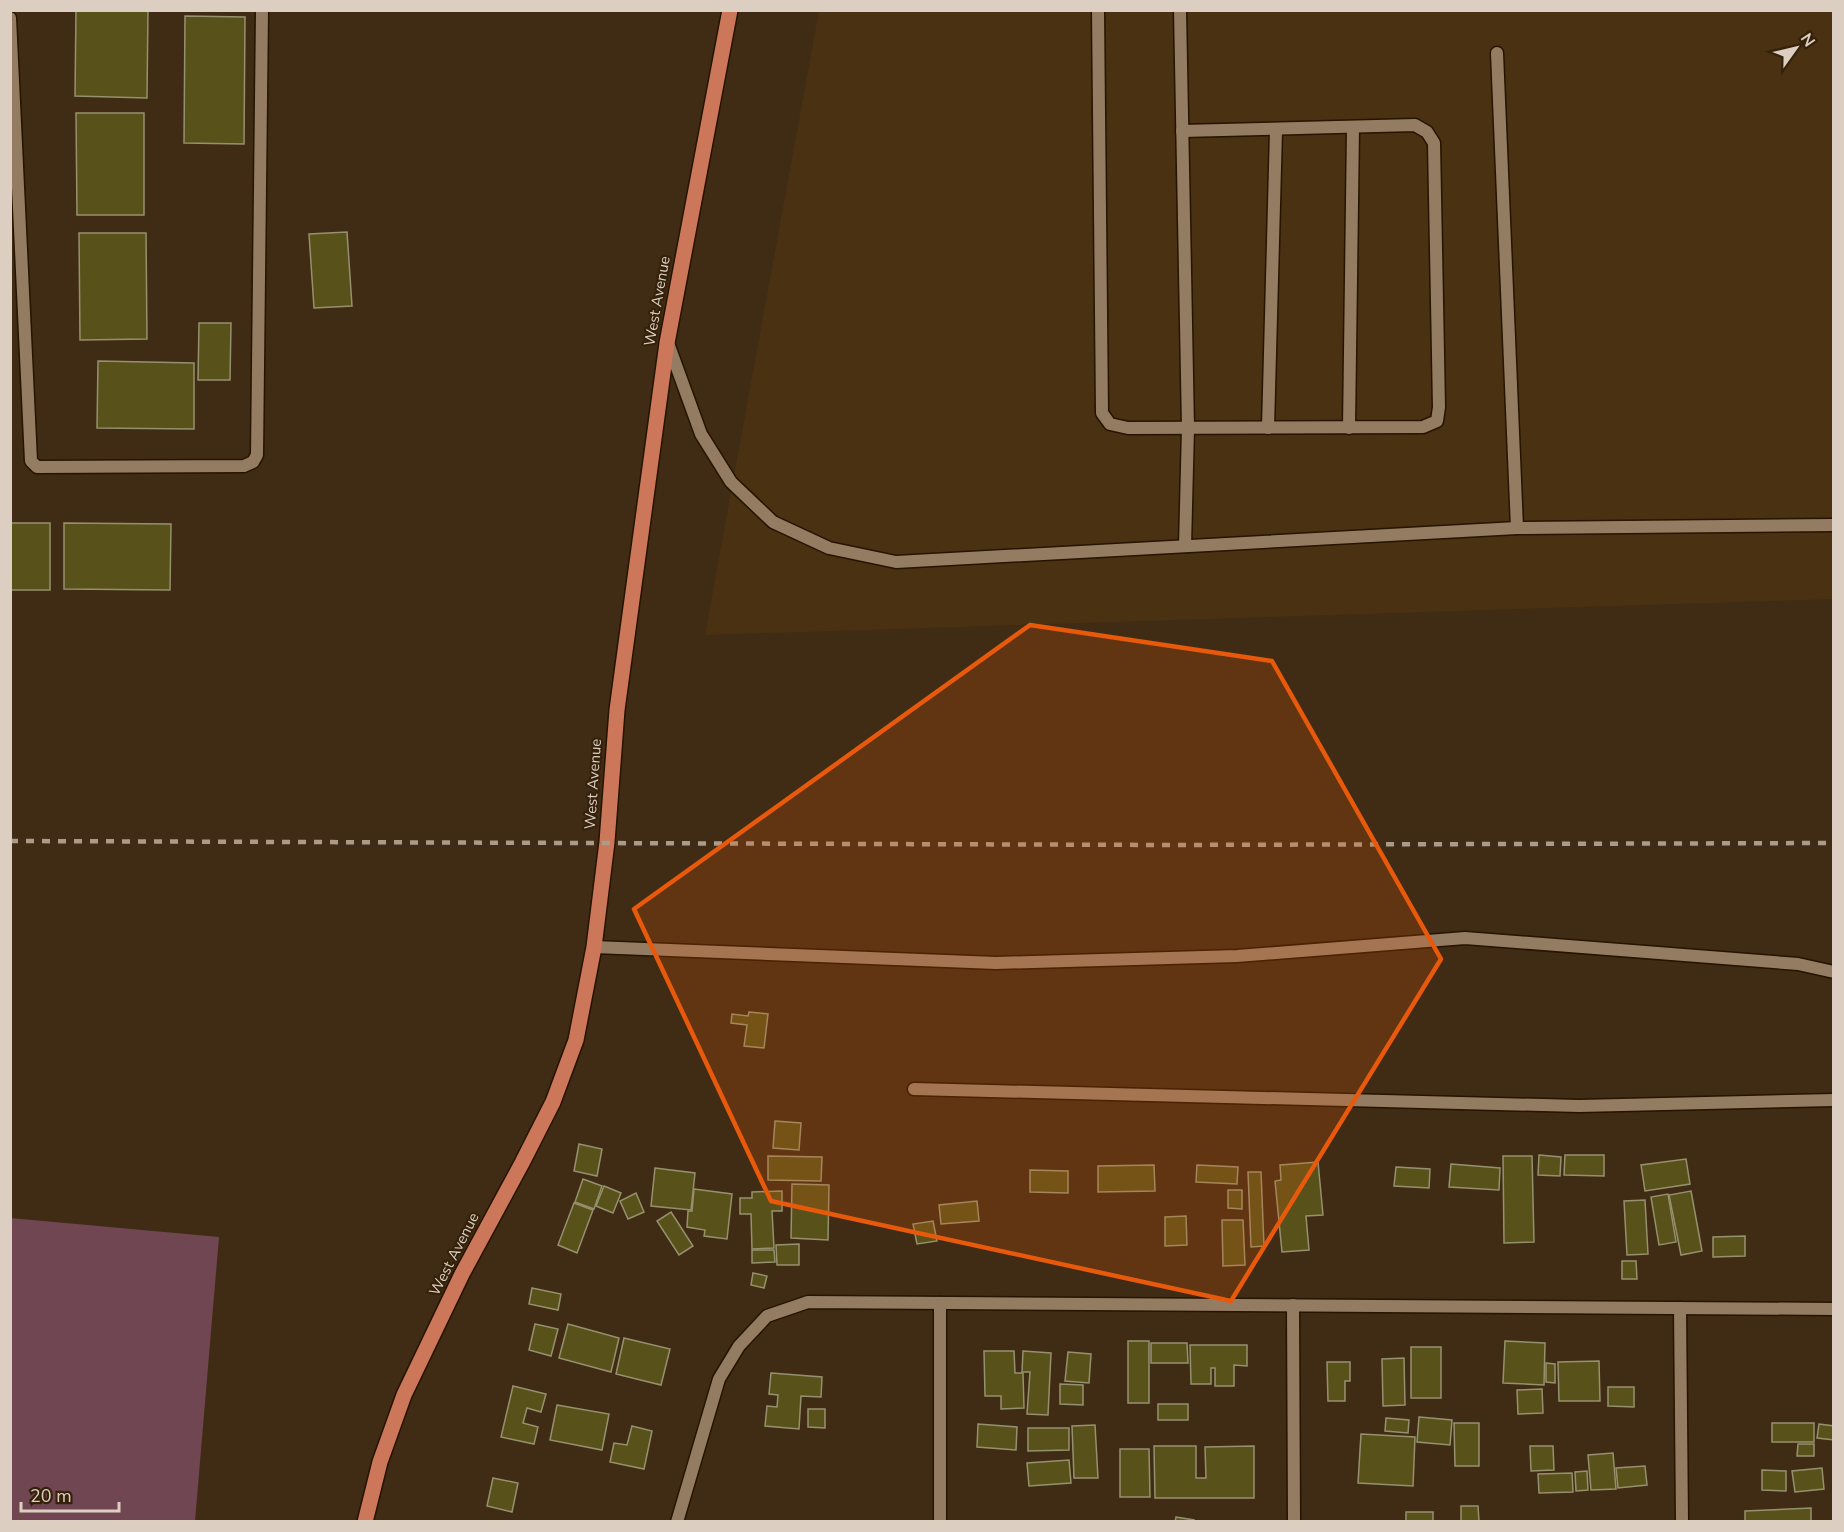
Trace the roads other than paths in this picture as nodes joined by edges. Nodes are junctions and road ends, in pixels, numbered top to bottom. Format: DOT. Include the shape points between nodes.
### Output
graph roads {
  1 [pos="262,10"];
  2 [pos="730,10"];
  3 [pos="1098,10"];
  4 [pos="1180,10"];
  5 [pos="10,18"];
  6 [pos="1497,53"];
  7 [pos="1353,128"];
  8 [pos="1275,130"];
  9 [pos="1182,131"];
  10 [pos="668,343"];
  11 [pos="1188,428"];
  12 [pos="1268,428"];
  13 [pos="1349,428"];
  14 [pos="1833,525"];
  15 [pos="1517,528"];
  16 [pos="1185,546"];
  17 [pos="594,947"];
  18 [pos="1833,972"];
  19 [pos="914,1089"];
  20 [pos="1833,1100"];
  21 [pos="940,1303"];
  22 [pos="1293,1305"];
  23 [pos="1680,1308"];
  24 [pos="1833,1310"];
  25 [pos="365,1521"];
  26 [pos="677,1521"];
  27 [pos="940,1521"];
  28 [pos="1294,1521"];
  29 [pos="1682,1521"];
  1 -- 5 [label="street" via="257,454 253,462 244,466 37,467 30,460"];
  2 -- 10 [label="main road, West Avenue"];
  3 -- 11 [label="street" via="1102,413 1110,424 1128,428"];
  4 -- 9 [label="street"];
  6 -- 15 [label="street"];
  7 -- 8 [label="street"];
  7 -- 13 [label="street"];
  7 -- 13 [label="street" via="1415,125 1427,132 1434,143 1439,407 1437,421 1422,427"];
  8 -- 9 [label="street"];
  8 -- 12 [label="street"];
  9 -- 11 [label="street"];
  10 -- 16 [label="street" via="701,434 731,482 773,522 829,548 896,562"];
  10 -- 17 [label="main road, West Avenue" via="617,710"];
  11 -- 12 [label="street"];
  11 -- 16 [label="street"];
  12 -- 13 [label="street"];
  14 -- 15 [label="street"];
  15 -- 16 [label="street"];
  17 -- 18 [label="street" via="996,963 1237,956 1465,938 1798,964"];
  17 -- 25 [label="main road, West Avenue" via="576,1040 552,1102 404,1395 380,1462"];
  19 -- 20 [label="street" via="1579,1106"];
  21 -- 22 [label="street"];
  21 -- 26 [label="street" via="808,1302 767,1316 739,1346 719,1379"];
  21 -- 27 [label="street"];
  22 -- 23 [label="street"];
  22 -- 28 [label="street"];
  23 -- 24 [label="street"];
  23 -- 29 [label="street"];
}
